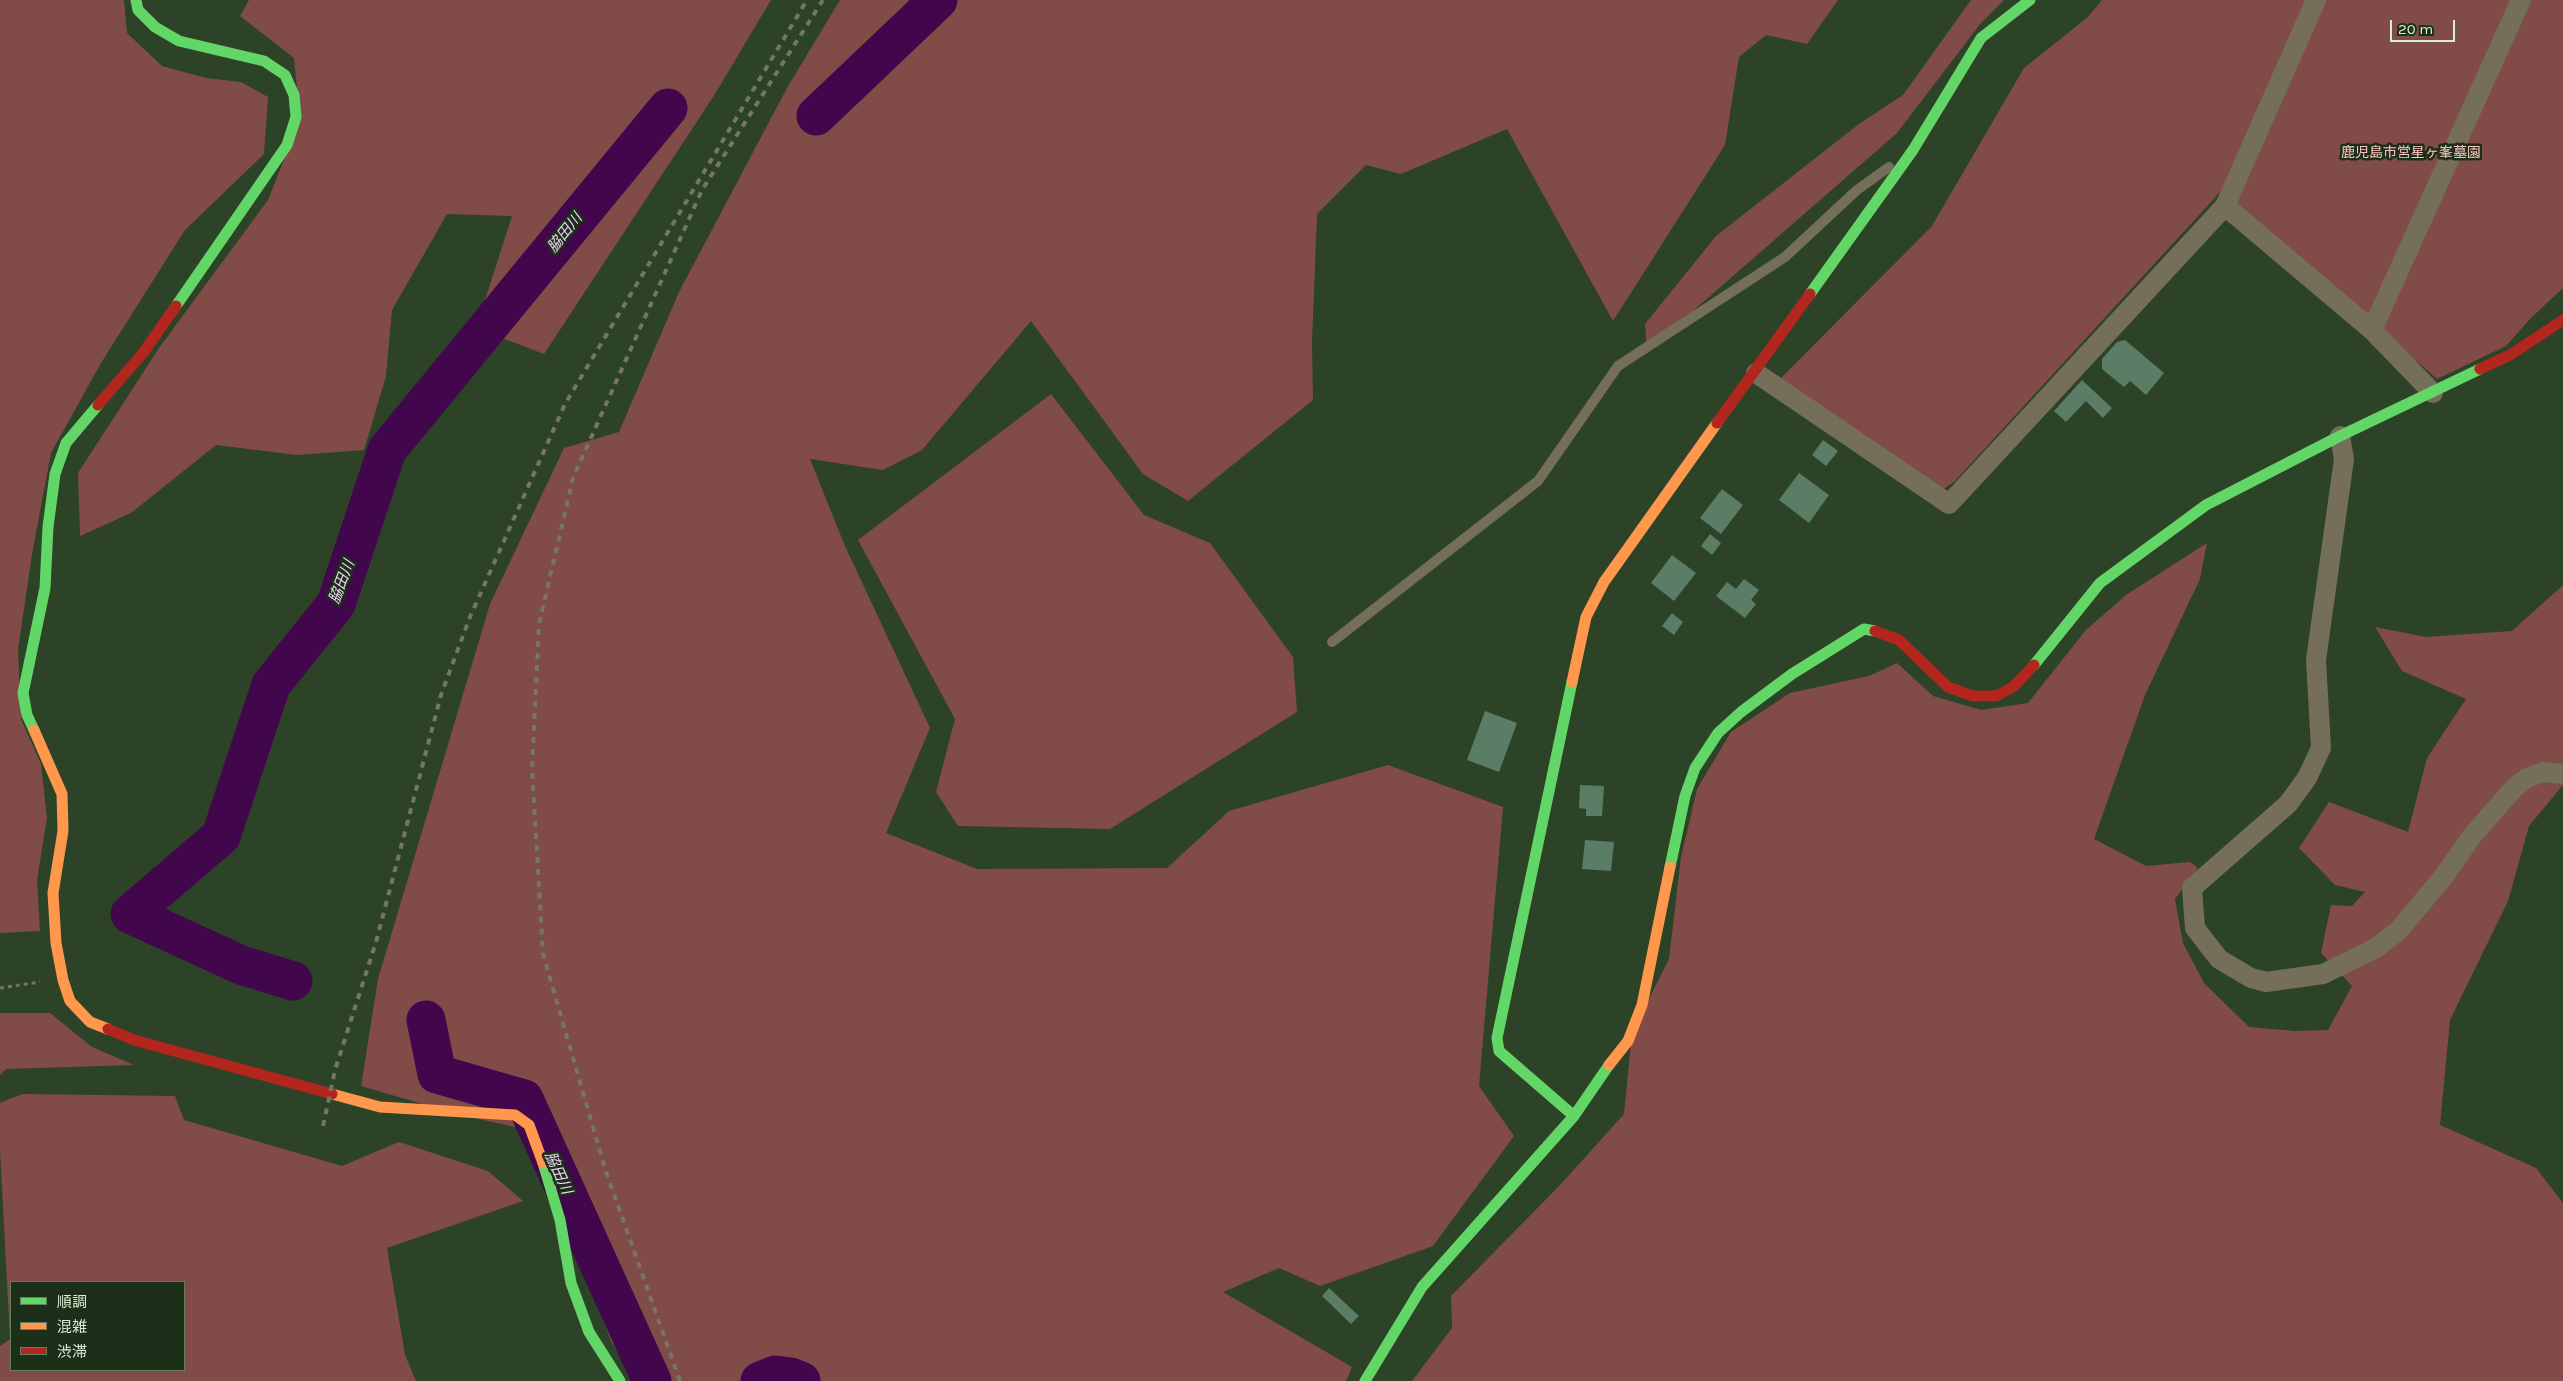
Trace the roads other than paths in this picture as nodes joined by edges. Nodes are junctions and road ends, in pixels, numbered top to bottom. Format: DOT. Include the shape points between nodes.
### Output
graph roads {
  1 [pos="136,0"];
  2 [pos="2030,0"];
  3 [pos="2316,0"];
  4 [pos="2522,0"];
  5 [pos="1913,150"];
  6 [pos="2225,206"];
  7 [pos="2563,320"];
  8 [pos="2372,330"];
  9 [pos="1756,373"];
  10 [pos="2433,393"];
  11 [pos="2340,436"];
  12 [pos="1332,642"];
  13 [pos="2563,774"];
  14 [pos="1574,1116"];
  15 [pos="620,1381"];
  16 [pos="1365,1381"];
  1 -- 15 [label="street" via="138,10 154,28 179,41 264,61 285,75 294,95 296,117 287,145 143,353 66,443 55,474 45,588 23,693 26,714 62,794 63,831 53,893 56,944 70,1001 90,1022 134,1040 380,1107 515,1115 529,1125 542,1163 560,1220 570,1283 583,1316"];
  2 -- 5 [label="street" via="1981,38"];
  3 -- 6 [label="street"];
  4 -- 8 [label="street"];
  5 -- 9 [label="street"];
  5 -- 12 [label="lane" via="1857,190 1785,257 1618,366 1538,481"];
  6 -- 8 [label="street"];
  6 -- 9 [label="street" via="1949,504"];
  7 -- 10 [label="street" via="2510,356"];
  8 -- 10 [label="street"];
  9 -- 14 [label="street" via="1604,582 1586,617 1497,1038 1499,1051"];
  10 -- 11 [label="street"];
  11 -- 13 [label="street" via="2344,459 2316,660 2321,748 2307,778 2288,804 2192,888 2195,928 2219,959 2251,978 2266,982 2323,974 2376,948 2399,930 2514,788 2543,772"];
  11 -- 14 [label="street" via="2206,505 2122,567 2100,584 2026,675 1996,696 1973,696 1948,687 1899,640 1864,629 1792,674 1735,718 1713,740 1695,768 1685,796 1642,1005 1628,1041"];
  14 -- 16 [label="street" via="1422,1287"];
}
